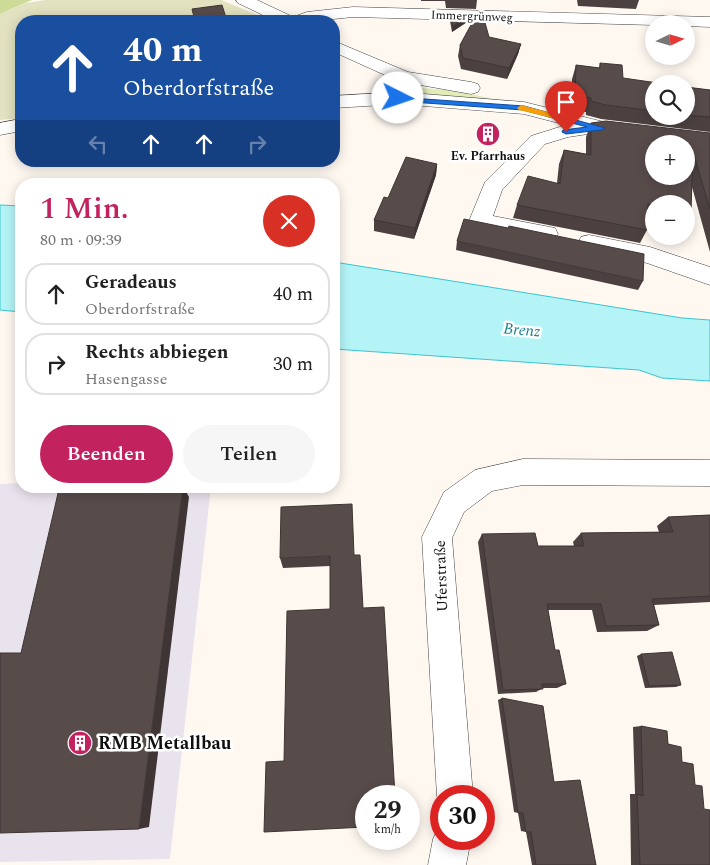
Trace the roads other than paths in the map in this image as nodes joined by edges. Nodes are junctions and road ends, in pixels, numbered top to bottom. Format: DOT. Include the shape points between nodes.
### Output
graph roads {
  1 [pos="244,0"];
  2 [pos="647,0"];
  3 [pos="275,15"];
  4 [pos="330,15"];
  5 [pos="648,15"];
  6 [pos="645,20"];
  7 [pos="695,22"];
  8 [pos="710,22"];
  9 [pos="340,49"];
  10 [pos="404,77"];
  11 [pos="398,98"];
  12 [pos="340,102"];
  13 [pos="524,108"];
  14 [pos="15,126"];
  15 [pos="0,129"];
  16 [pos="710,276"];
  17 [pos="710,473"];
  18 [pos="454,785"];
  19 [pos="450,850"];
  20 [pos="447,865"];
  1 -- 3 [label="street"];
  2 -- 5 [label="street"];
  4 -- 6 [label="street, Immergrünweg" via="352,12"];
  7 -- 8 [label="street, Immergrünweg"];
  9 -- 10 [label="street"];
  10 -- 11 [label="street"];
  10 -- 13 [label="street" via="465,87 503,97"];
  11 -- 12 [label="street"];
  11 -- 13 [label="street"];
  13 -- 16 [label="street" via="610,129 566,132 538,140 492,187 480,222 650,255"];
  14 -- 15 [label="street"];
  17 -- 18 [label="street, Uferstraße" via="523,472 484,479 454,502 437,537"];
  19 -- 20 [label="street"];
}
